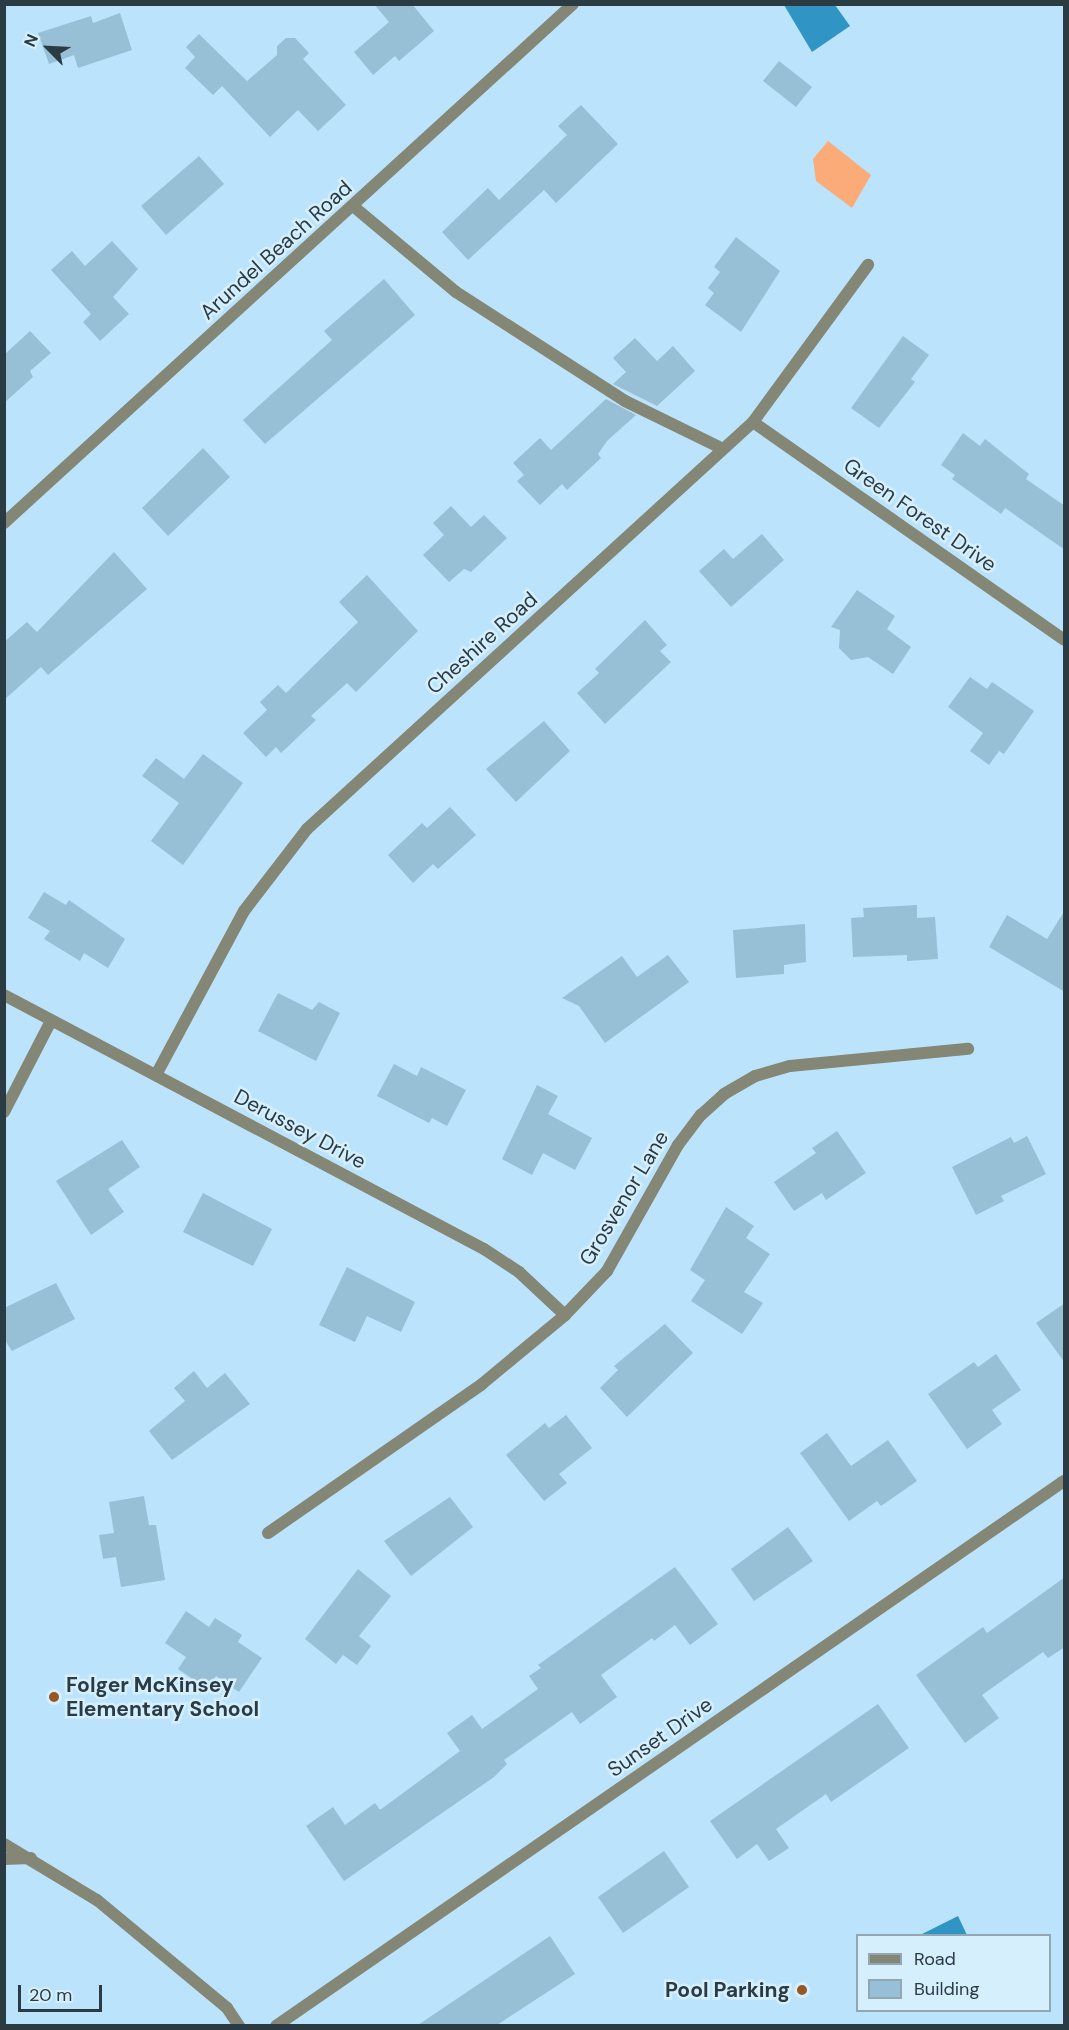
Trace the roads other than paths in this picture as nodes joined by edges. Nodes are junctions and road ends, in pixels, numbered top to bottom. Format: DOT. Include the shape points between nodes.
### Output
graph roads {
  1 [pos="573,4"];
  2 [pos="353,206"];
  3 [pos="868,265"];
  4 [pos="753,422"];
  5 [pos="723,450"];
  6 [pos="4,523"];
  7 [pos="1065,640"];
  8 [pos="4,995"];
  9 [pos="51,1021"];
  10 [pos="968,1049"];
  11 [pos="156,1075"];
  12 [pos="4,1112"];
  13 [pos="565,1315"];
  14 [pos="1065,1480"];
  15 [pos="268,1533"];
  16 [pos="4,1844"];
  17 [pos="32,1858"];
  18 [pos="4,1859"];
  19 [pos="239,2025"];
  20 [pos="276,2025"];
  1 -- 2 [label="street, Arundel Beach Road"];
  2 -- 5 [label="street" via="456,292 625,401"];
  2 -- 6 [label="street, Arundel Beach Road"];
  3 -- 4 [label="street, Cheshire Road"];
  4 -- 5 [label="street, Cheshire Road"];
  4 -- 7 [label="street, Green Forest Drive"];
  5 -- 11 [label="street, Cheshire Road" via="307,830 244,911"];
  8 -- 9 [label="street, Derussey Drive"];
  9 -- 11 [label="street, Derussey Drive"];
  9 -- 12 [label="street"];
  10 -- 13 [label="street, Grosvenor Lane" via="790,1066 755,1076 724,1094 678,1145 607,1271"];
  11 -- 13 [label="street, Derussey Drive" via="484,1248 519,1272"];
  13 -- 15 [label="street, Grosvenor Lane" via="482,1384"];
  14 -- 20 [label="street, Sunset Drive"];
  16 -- 17 [label="street"];
  17 -- 18 [label="street"];
  17 -- 19 [label="street" via="97,1900 227,2008"];
}
